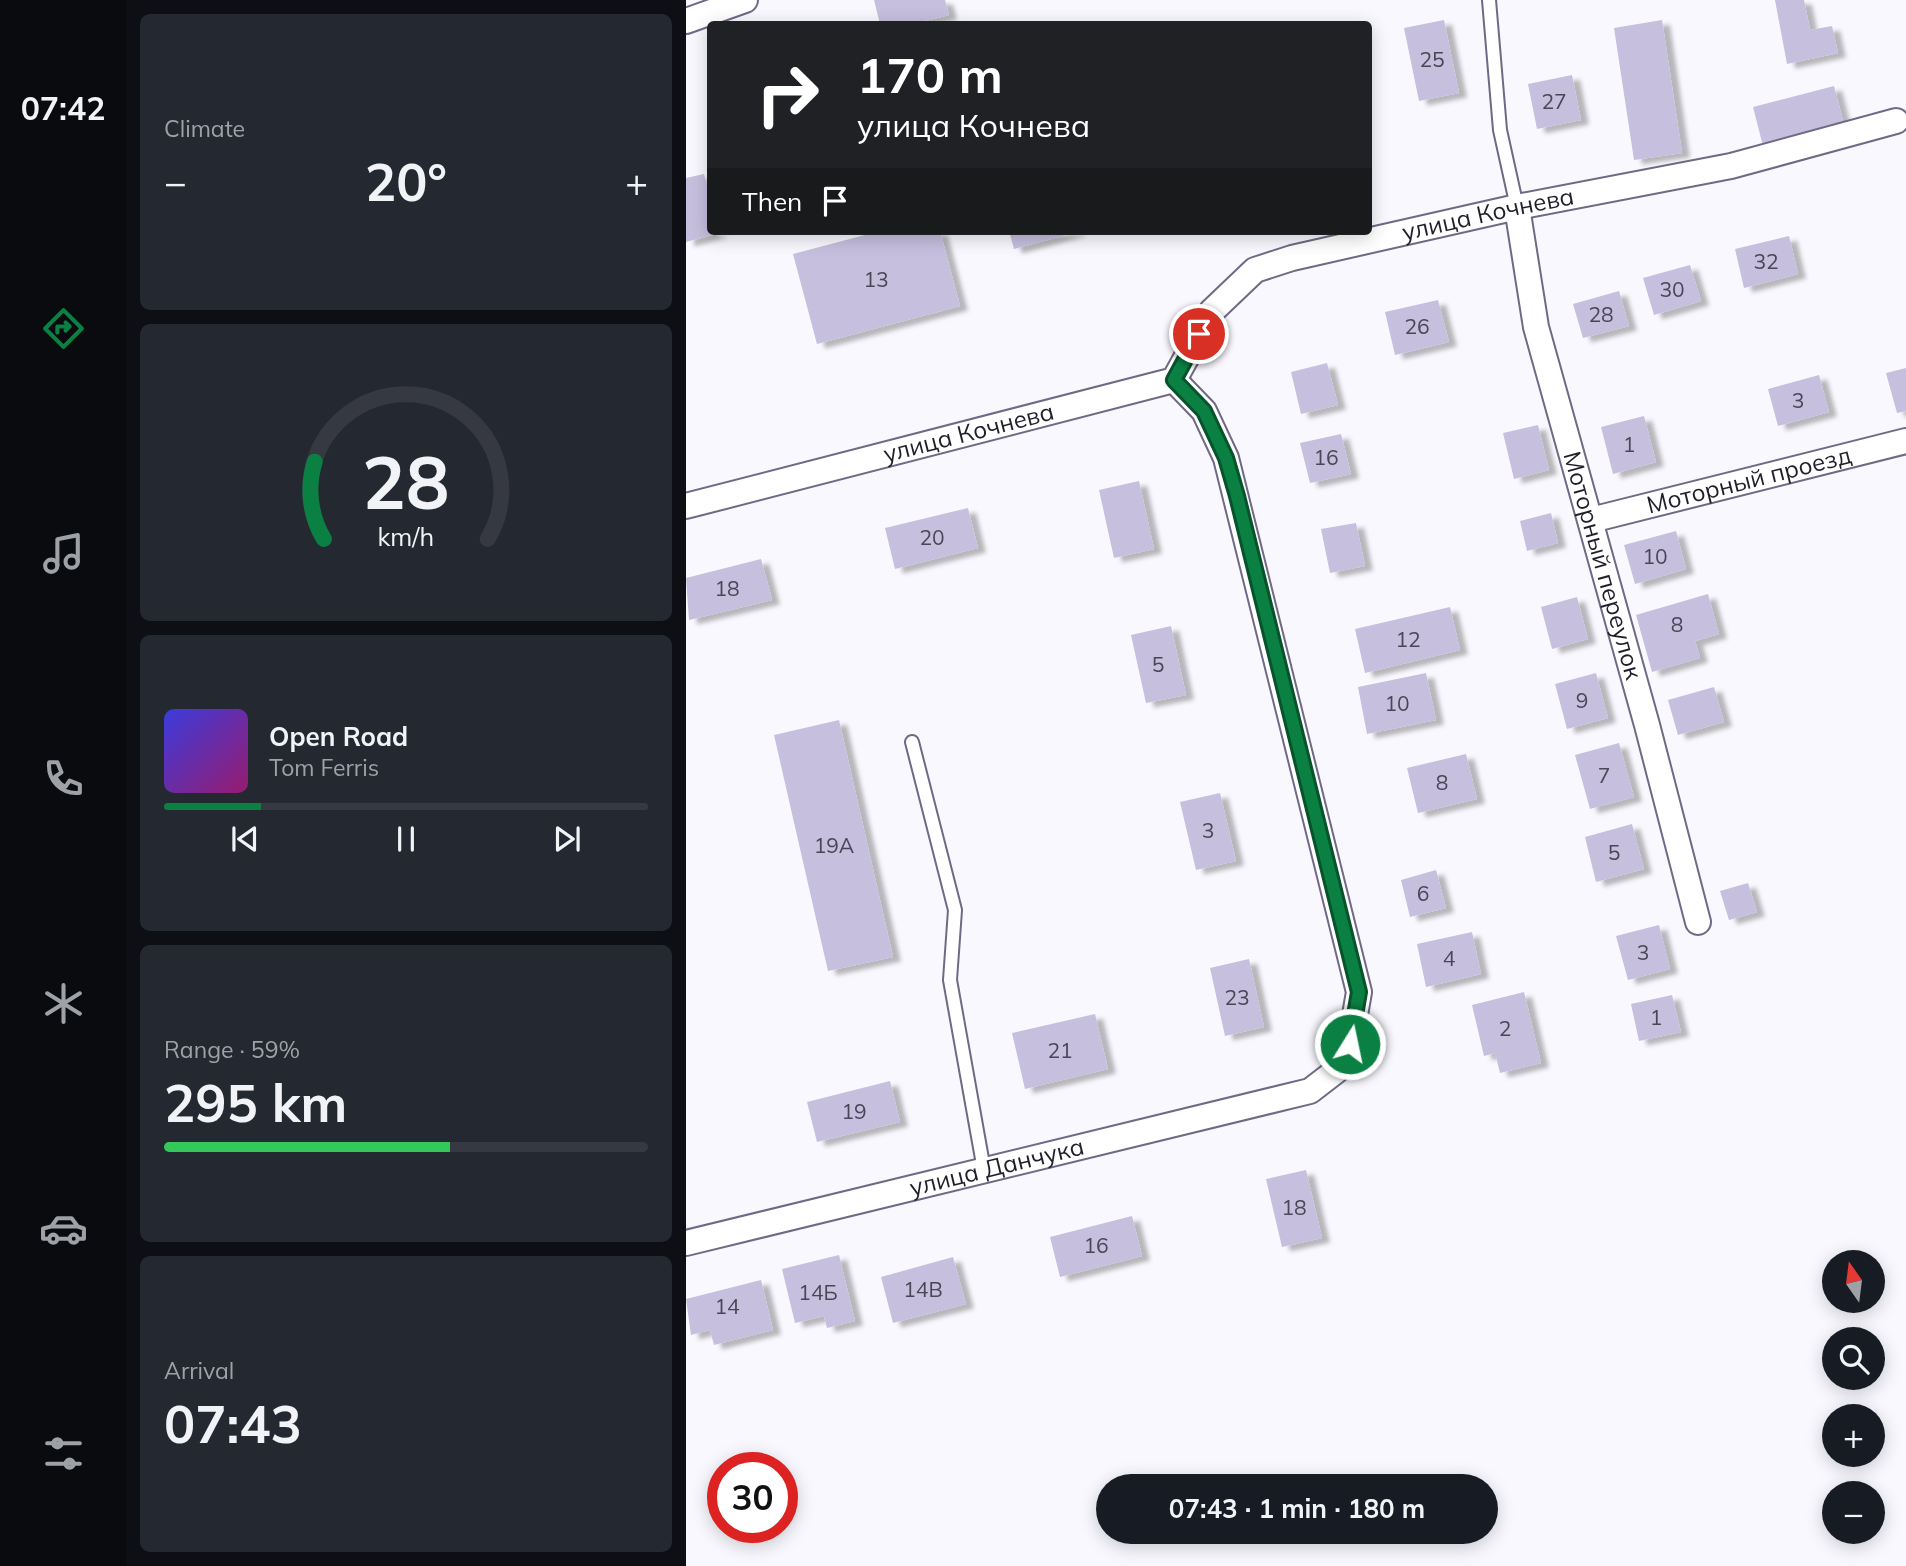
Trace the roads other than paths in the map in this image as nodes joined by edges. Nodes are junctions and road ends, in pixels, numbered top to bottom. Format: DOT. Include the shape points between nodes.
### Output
graph roads {
  1 [pos="745,0"];
  2 [pos="1489,0"];
  3 [pos="686,21"];
  4 [pos="1896,121"];
  5 [pos="1517,207"];
  6 [pos="1174,380"];
  7 [pos="1906,440"];
  8 [pos="686,506"];
  9 [pos="1591,520"];
  10 [pos="912,742"];
  11 [pos="1698,922"];
  12 [pos="984,1170"];
  13 [pos="686,1242"];
  1 -- 3 [label="street"];
  2 -- 5 [label="lane" via="1500,130"];
  4 -- 5 [label="street, улица Кочнева" via="1731,166"];
  5 -- 6 [label="street, улица Кочнева" via="1255,270 1212,311"];
  5 -- 9 [label="street, Моторный переулок" via="1536,327"];
  6 -- 8 [label="street, улица Кочнева"];
  6 -- 12 [label="street, улица Данчука" via="1204,411 1226,458 1359,992 1350,1044 1336,1071 1310,1091"];
  7 -- 9 [label="street, Моторный проезд"];
  9 -- 11 [label="street, Моторный переулок"];
  10 -- 12 [label="lane" via="955,910 950,980"];
  12 -- 13 [label="street, улица Данчука"];
}
